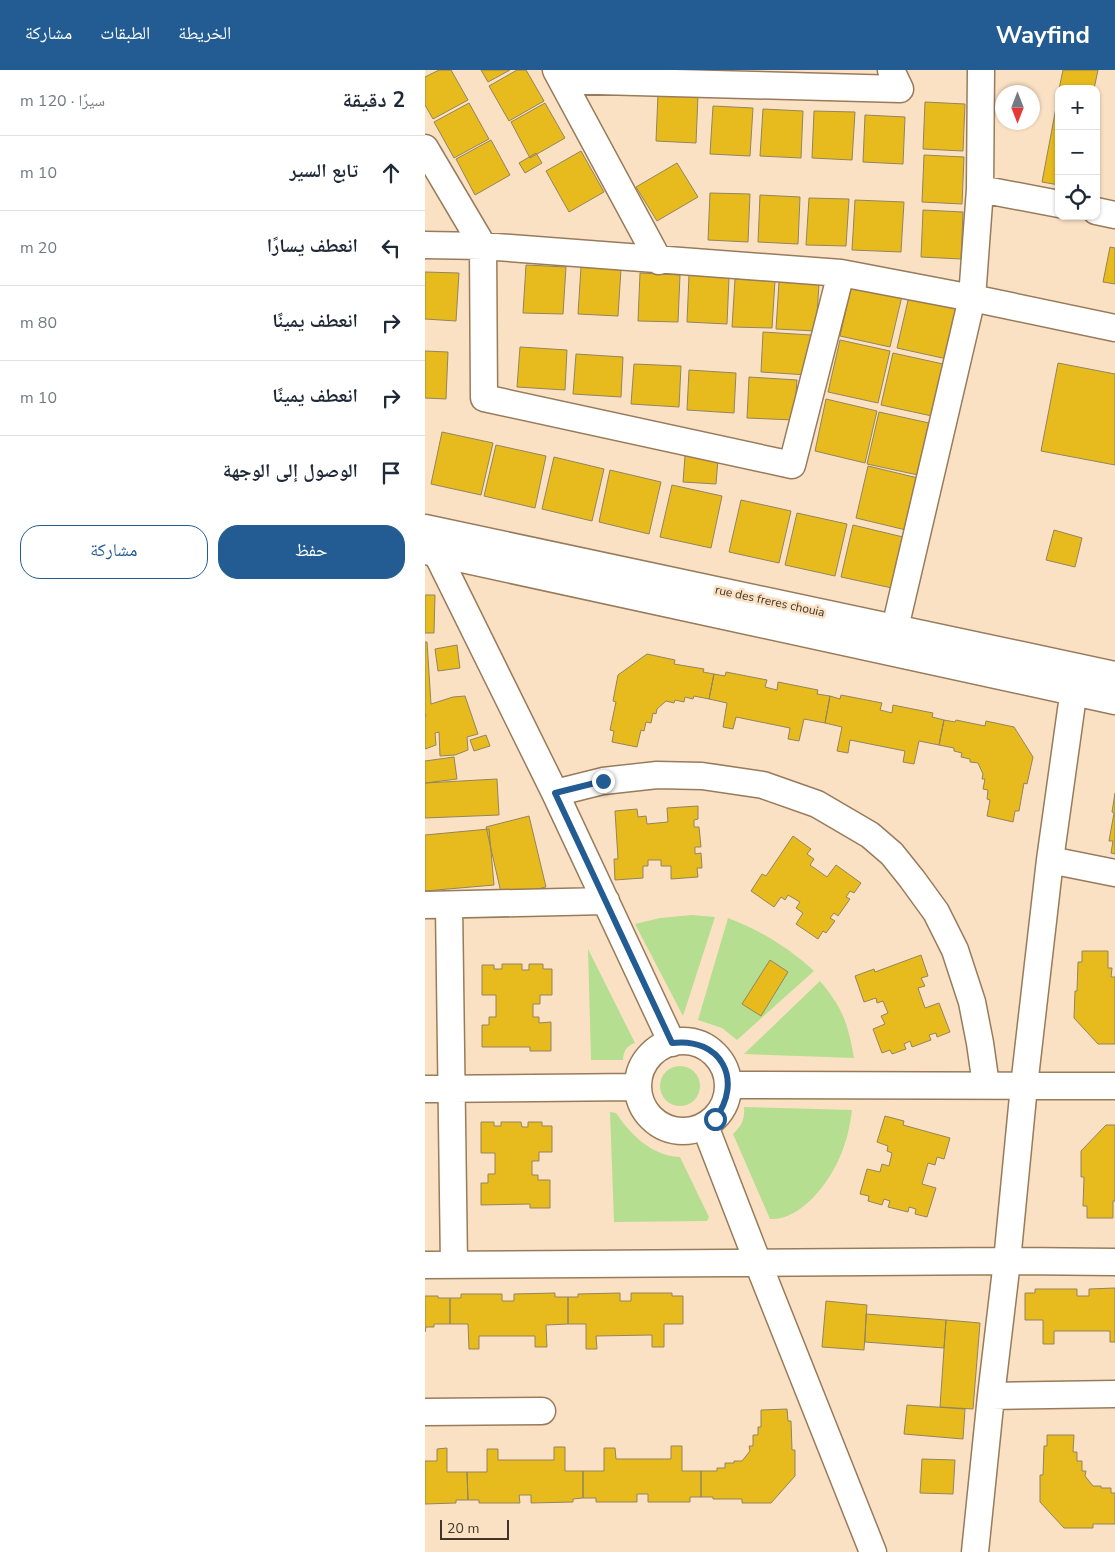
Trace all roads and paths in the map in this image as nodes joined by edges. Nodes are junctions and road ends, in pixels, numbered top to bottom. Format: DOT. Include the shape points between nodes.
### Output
graph roads {
  1 [pos="891,70"];
  2 [pos="981,70"];
  3 [pos="566,73"];
  4 [pos="425,148"];
  5 [pos="980,189"];
  6 [pos="1055,203"];
  7 [pos="1100,212"];
  8 [pos="1115,214"];
  9 [pos="425,245"];
  10 [pos="483,246"];
  11 [pos="659,260"];
  12 [pos="841,273"];
  13 [pos="972,298"];
  14 [pos="1115,328"];
  15 [pos="429,540"];
  16 [pos="895,628"];
  17 [pos="1115,675"];
  18 [pos="1075,679"];
  19 [pos="1115,701"];
  20 [pos="555,793"];
  21 [pos="1050,860"];
  22 [pos="1115,873"];
  23 [pos="606,901"];
  24 [pos="437,905"];
  25 [pos="672,1043"];
  26 [pos="729,1086"];
  27 [pos="986,1086"];
  28 [pos="1023,1086"];
  29 [pos="1115,1086"];
  30 [pos="638,1087"];
  31 [pos="425,1089"];
  32 [pos="451,1089"];
  33 [pos="705,1126"];
  34 [pos="1007,1261"];
  35 [pos="1115,1262"];
  36 [pos="758,1263"];
  37 [pos="425,1265"];
  38 [pos="454,1265"];
  39 [pos="1115,1394"];
  40 [pos="991,1396"];
  41 [pos="542,1411"];
  42 [pos="425,1412"];
  43 [pos="873,1552"];
  44 [pos="975,1552"];
  1 -- 3 [label="street" via="900,88"];
  2 -- 5 [label="street"];
  3 -- 11 [label="street"];
  4 -- 10 [label="street"];
  5 -- 6 [label="street"];
  5 -- 13 [label="street"];
  7 -- 8 [label="street"];
  9 -- 10 [label="street"];
  10 -- 11 [label="street"];
  10 -- 12 [label="street" via="484,398 792,465"];
  11 -- 12 [label="street"];
  12 -- 13 [label="street"];
  13 -- 14 [label="street"];
  13 -- 16 [label="street"];
  15 -- 16 [label="street, rue des freres chouia"];
  15 -- 18 [label="street"];
  15 -- 20 [label="street"];
  16 -- 18 [label="street, rue des freres chouia"];
  17 -- 18 [label="street, rue des freres chouia"];
  18 -- 19 [label="street"];
  18 -- 21 [label="street"];
  20 -- 23 [label="street"];
  20 -- 27 [label="street" via="603,781 657,774 701,776 763,785 817,804 870,834 893,854 912,879 935,912 955,950 972,1002"];
  21 -- 22 [label="street"];
  21 -- 28 [label="street"];
  23 -- 24 [label="street"];
  23 -- 25 [label="street"];
  24 -- 32 [label="street"];
  25 -- 26 [label="street" via="686,1041 711,1050 726,1072"];
  25 -- 30 [label="street" via="647,1058 640,1072"];
  26 -- 27 [label="street"];
  26 -- 33 [label="street" via="723,1109"];
  27 -- 28 [label="street"];
  28 -- 29 [label="street"];
  28 -- 34 [label="street"];
  30 -- 32 [label="street"];
  30 -- 33 [label="street" via="640,1102 648,1116 660,1126 675,1131 691,1131"];
  31 -- 32 [label="street"];
  32 -- 38 [label="street"];
  33 -- 36 [label="street"];
  34 -- 35 [label="street"];
  34 -- 36 [label="street"];
  34 -- 40 [label="street"];
  36 -- 38 [label="street"];
  36 -- 43 [label="street"];
  37 -- 38 [label="street"];
  39 -- 40 [label="street"];
  40 -- 44 [label="street"];
  41 -- 42 [label="street"];
}
